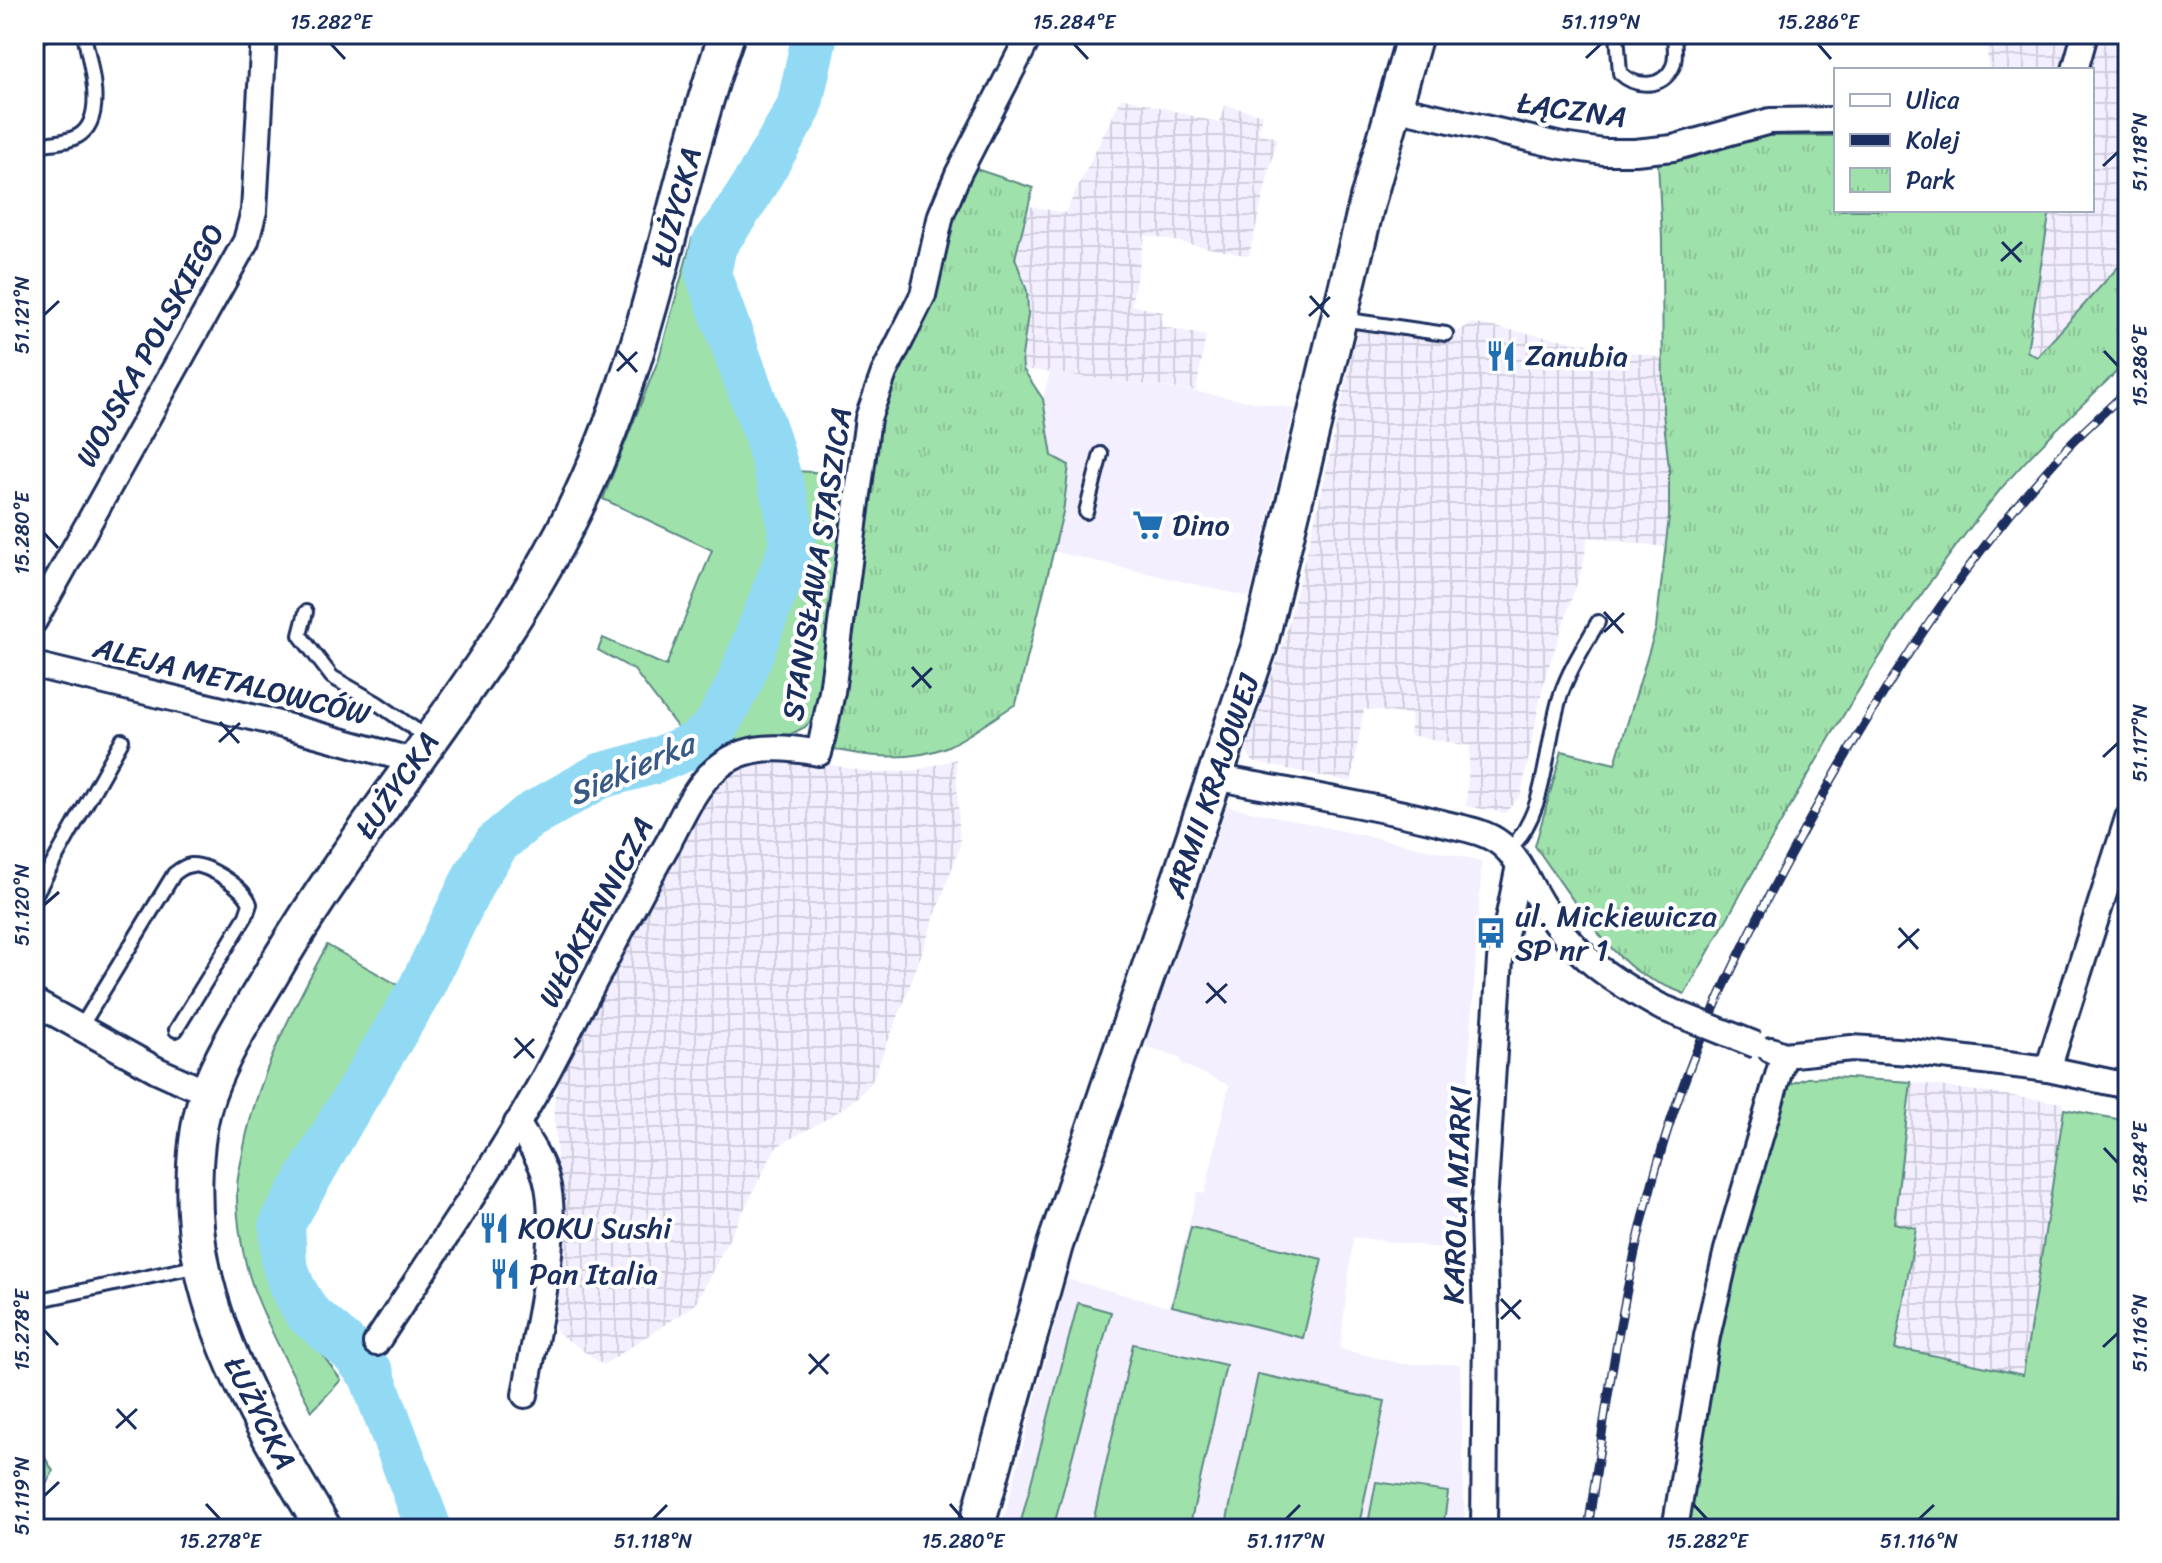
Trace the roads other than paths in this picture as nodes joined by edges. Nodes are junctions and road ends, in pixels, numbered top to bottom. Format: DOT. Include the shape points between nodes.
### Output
graph roads {
  1 [pos="44,34"];
  2 [pos="84,34"];
  3 [pos="264,34"];
  4 [pos="727,34"];
  5 [pos="1030,34"];
  6 [pos="1415,34"];
  7 [pos="1617,34"];
  8 [pos="1674,34"];
  9 [pos="2085,34"];
  10 [pos="34,36"];
  11 [pos="2076,68"];
  12 [pos="1394,107"];
  13 [pos="1834,120"];
  14 [pos="34,145"];
  15 [pos="1338,319"];
  16 [pos="1446,334"];
  17 [pos="1101,454"];
  18 [pos="1086,512"];
  19 [pos="306,612"];
  20 [pos="34,621"];
  21 [pos="1598,622"];
  22 [pos="34,665"];
  23 [pos="122,740"];
  24 [pos="422,750"];
  25 [pos="819,753"];
  26 [pos="1215,777"];
  27 [pos="2128,818"];
  28 [pos="1514,857"];
  29 [pos="34,897"];
  30 [pos="34,1002"];
  31 [pos="81,1027"];
  32 [pos="176,1030"];
  33 [pos="1784,1055"];
  34 [pos="2048,1069"];
  35 [pos="2128,1086"];
  36 [pos="208,1093"];
  37 [pos="517,1123"];
  38 [pos="202,1265"];
  39 [pos="49,1298"];
  40 [pos="376,1343"];
  41 [pos="525,1395"];
  42 [pos="324,1529"];
  43 [pos="976,1529"];
  44 [pos="1484,1529"];
  45 [pos="1675,1529"];
  1 -- 10 [label="lane"];
  2 -- 14 [label="lane" via="94,99 91,123 70,139"];
  3 -- 20 [label="street, WOJSKA POLSKIEGO" via="254,211 246,241"];
  4 -- 24 [label="street, ŁUŻYCKA" via="631,371 583,493 517,612"];
  5 -- 25 [label="street, STANISŁAWA STASZICA" via="958,174 941,215 923,295 868,418 832,692"];
  6 -- 12 [label="street, ARMII KRAJOWEJ"];
  7 -- 8 [label="lane" via="1620,73 1648,84 1667,76 1673,66"];
  9 -- 11 [label="street"];
  12 -- 13 [label="street, ŁĄCZNA" via="1604,152 1673,148 1770,121"];
  12 -- 15 [label="street, ARMII KRAJOWEJ"];
  15 -- 16 [label="lane"];
  15 -- 26 [label="street, ARMII KRAJOWEJ" via="1259,647"];
  17 -- 18 [label="lane"];
  19 -- 24 [label="lane" via="300,635 332,677 377,703"];
  21 -- 28 [label="lane" via="1562,693 1532,818"];
  22 -- 24 [label="street, ALEJA METALOWCÓW" via="171,690"];
  23 -- 29 [label="lane"];
  24 -- 36 [label="street, ŁUŻYCKA" via="293,938"];
  25 -- 37 [label="street, WŁÓKIENNICZA" via="753,750 730,758 708,776"];
  26 -- 28 [label="street" via="1484,834"];
  26 -- 43 [label="street, ARMII KRAJOWEJ" via="1055,1245"];
  27 -- 34 [label="street"];
  28 -- 33 [label="street, bridge" via="1553,921 1613,981 1661,1007"];
  28 -- 44 [label="street, KAROLA MIARKI" via="1500,960 1483,1219"];
  30 -- 31 [label="street"];
  31 -- 32 [label="lane" via="174,874 199,866 244,891 250,904"];
  31 -- 36 [label="street"];
  33 -- 34 [label="street" via="1875,1049"];
  33 -- 45 [label="street" via="1707,1336"];
  34 -- 35 [label="street"];
  36 -- 38 [label="street, ŁUŻYCKA" via="195,1179"];
  37 -- 40 [label="street, WŁÓKIENNICZA"];
  37 -- 41 [label="street" via="542,1167 551,1205"];
  38 -- 39 [label="lane"];
  38 -- 42 [label="street, ŁUŻYCKA" via="238,1374"];
}
